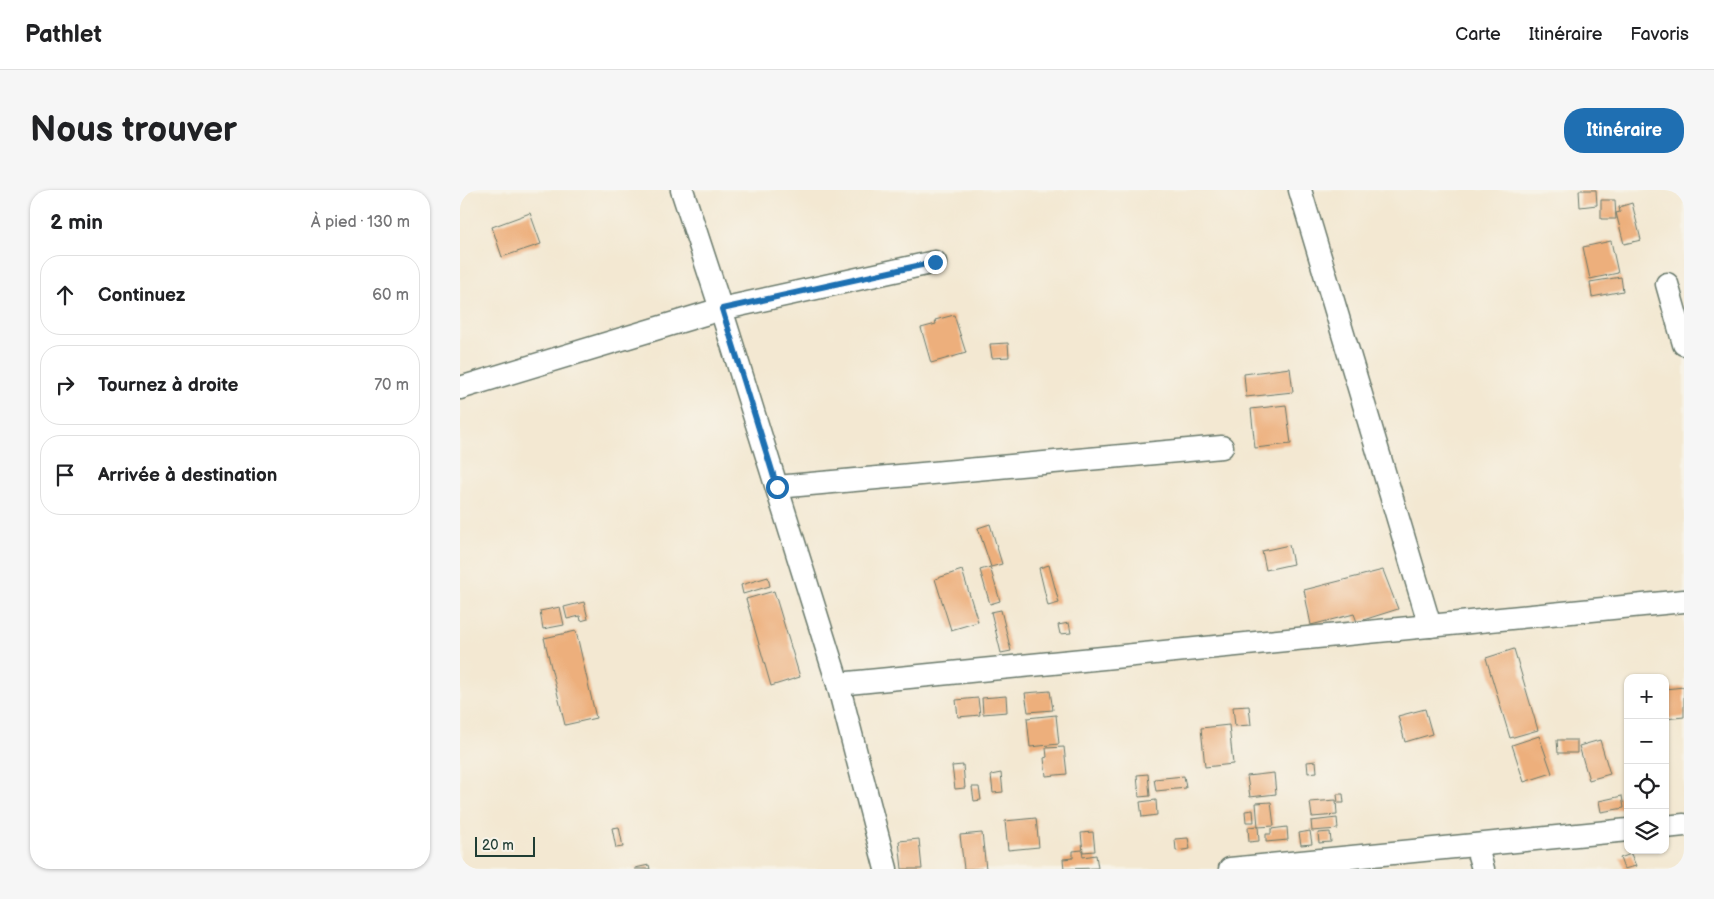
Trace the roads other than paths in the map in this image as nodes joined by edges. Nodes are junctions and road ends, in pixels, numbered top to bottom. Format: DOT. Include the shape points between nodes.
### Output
graph roads {
  1 [pos="682,190"];
  2 [pos="1300,190"];
  3 [pos="935,262"];
  4 [pos="1667,284"];
  5 [pos="722,309"];
  6 [pos="1684,344"];
  7 [pos="460,388"];
  8 [pos="1222,447"];
  9 [pos="777,487"];
  10 [pos="1684,601"];
  11 [pos="1430,626"];
  12 [pos="838,684"];
  13 [pos="1684,825"];
  14 [pos="1669,827"];
  15 [pos="1624,830"];
  16 [pos="1476,845"];
  17 [pos="886,869"];
  18 [pos="1230,869"];
  19 [pos="1483,869"];
  1 -- 5 [label="street"];
  2 -- 11 [label="street"];
  3 -- 5 [label="street"];
  4 -- 6 [label="street"];
  5 -- 7 [label="street"];
  5 -- 9 [label="street"];
  8 -- 9 [label="street"];
  9 -- 12 [label="street"];
  10 -- 11 [label="street"];
  11 -- 12 [label="street"];
  12 -- 17 [label="street"];
  13 -- 14 [label="street"];
  15 -- 16 [label="street"];
  16 -- 18 [label="street"];
  16 -- 19 [label="street"];
}
